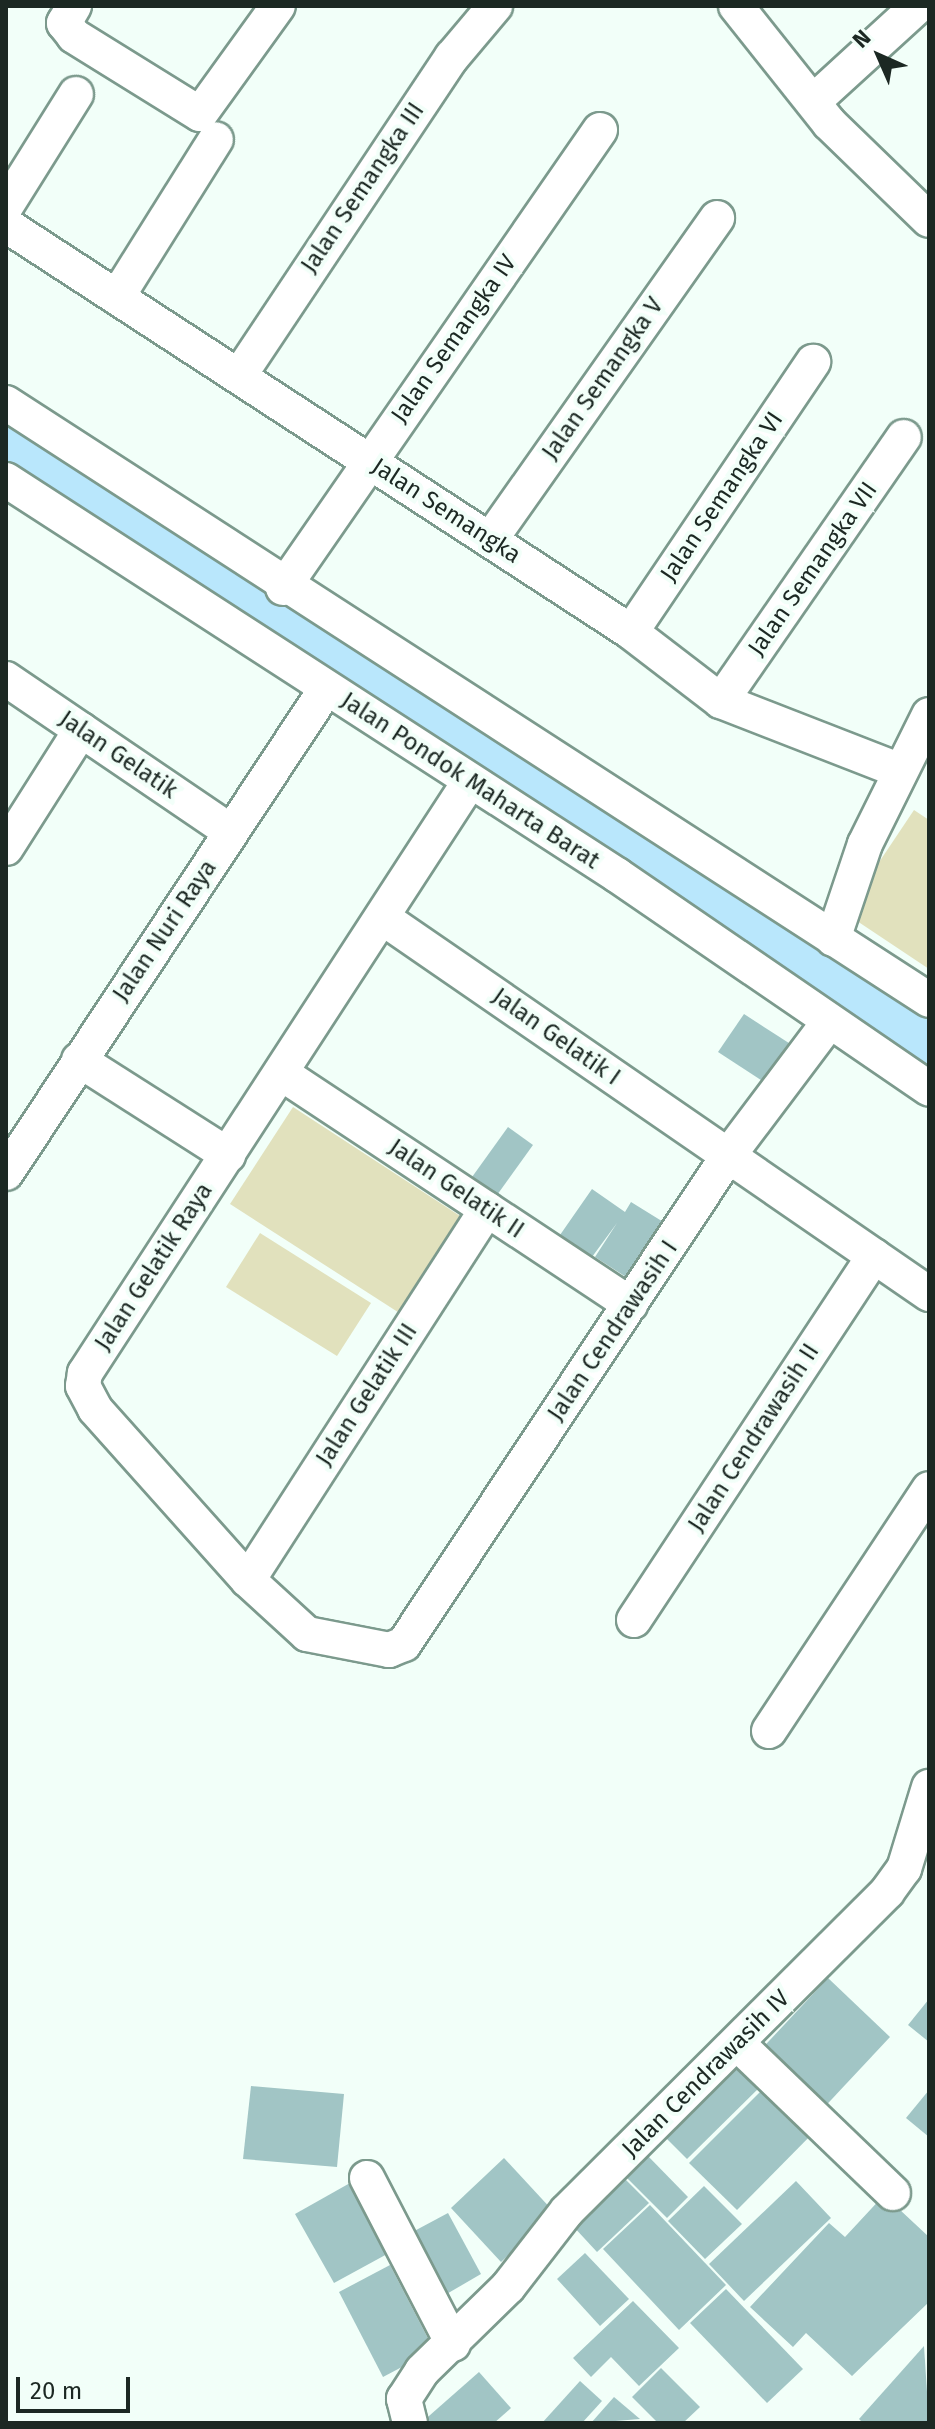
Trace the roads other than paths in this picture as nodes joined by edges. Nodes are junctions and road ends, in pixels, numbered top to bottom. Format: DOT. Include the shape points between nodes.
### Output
graph roads {
  1 [pos="74,6"];
  2 [pos="278,6"];
  3 [pos="495,6"];
  4 [pos="736,6"];
  5 [pos="918,6"];
  6 [pos="76,94"];
  7 [pos="814,101"];
  8 [pos="600,130"];
  9 [pos="216,139"];
  10 [pos="6,206"];
  11 [pos="717,218"];
  12 [pos="929,220"];
  13 [pos="6,225"];
  14 [pos="117,297"];
  15 [pos="813,362"];
  16 [pos="239,376"];
  17 [pos="6,403"];
  18 [pos="904,437"];
  19 [pos="370,460"];
  20 [pos="6,480"];
  21 [pos="490,540"];
  22 [pos="283,588"];
  23 [pos="631,632"];
  24 [pos="6,679"];
  25 [pos="326,689"];
  26 [pos="721,701"];
  27 [pos="929,715"];
  28 [pos="81,730"];
  29 [pos="898,770"];
  30 [pos="468,784"];
  31 [pos="231,832"];
  32 [pos="6,848"];
  33 [pos="383,918"];
  34 [pos="833,939"];
  35 [pos="929,1000"];
  36 [pos="829,1022"];
  37 [pos="79,1060"];
  38 [pos="281,1073"];
  39 [pos="929,1089"];
  40 [pos="228,1155"];
  41 [pos="728,1156"];
  42 [pos="6,1173"];
  43 [pos="487,1209"];
  44 [pos="874,1256"];
  45 [pos="929,1294"];
  46 [pos="630,1304"];
  47 [pos="929,1489"];
  48 [pos="248,1580"];
  49 [pos="634,1620"];
  50 [pos="404,1644"];
  51 [pos="769,1731"];
  52 [pos="929,1787"];
  53 [pos="738,2044"];
  54 [pos="367,2178"];
  55 [pos="893,2193"];
  56 [pos="453,2344"];
  57 [pos="410,2423"];
  1 -- 2 [label="street" via="64,23 74,36 200,114"];
  3 -- 16 [label="street, Jalan Semangka III" via="452,57"];
  4 -- 7 [label="street"];
  5 -- 7 [label="street"];
  6 -- 10 [label="street"];
  7 -- 12 [label="street"];
  8 -- 19 [label="street, Jalan Semangka IV"];
  9 -- 14 [label="street"];
  11 -- 21 [label="street, Jalan Semangka V"];
  13 -- 14 [label="street, Jalan Semangka"];
  14 -- 16 [label="street, Jalan Semangka"];
  15 -- 23 [label="street, Jalan Semangka VI"];
  16 -- 19 [label="street, Jalan Semangka"];
  17 -- 22 [label="street"];
  18 -- 26 [label="street, Jalan Semangka VII"];
  19 -- 21 [label="street, Jalan Semangka"];
  19 -- 22 [label="street, Jalan Semangka IV"];
  20 -- 25 [label="street, Jalan Pondok Maharta Barat"];
  21 -- 23 [label="street, Jalan Semangka"];
  22 -- 34 [label="street"];
  23 -- 26 [label="street, Jalan Semangka"];
  24 -- 28 [label="street, Jalan Gelatik"];
  25 -- 30 [label="street, Jalan Pondok Maharta Barat"];
  25 -- 31 [label="street, Jalan Nuri Raya"];
  26 -- 29 [label="street, Jalan Semangka"];
  27 -- 29 [label="street"];
  28 -- 31 [label="street, Jalan Gelatik"];
  28 -- 32 [label="street"];
  29 -- 34 [label="street"];
  30 -- 33 [label="street, Jalan Gelatik Raya"];
  30 -- 36 [label="street, Jalan Pondok Maharta Barat" via="617,875"];
  31 -- 37 [label="street, Jalan Nuri Raya"];
  33 -- 38 [label="street, Jalan Gelatik Raya"];
  33 -- 41 [label="street, Jalan Gelatik I"];
  34 -- 35 [label="street"];
  36 -- 39 [label="street, Jalan Pondok Maharta Barat"];
  36 -- 41 [label="street, Jalan Cendrawasih I"];
  37 -- 40 [label="street"];
  37 -- 42 [label="street, Jalan Nuri Raya"];
  38 -- 40 [label="street, Jalan Gelatik Raya"];
  38 -- 43 [label="street, Jalan Gelatik II"];
  40 -- 48 [label="street, Jalan Gelatik Raya" via="104,1340 83,1386"];
  41 -- 44 [label="street, Jalan Gelatik I"];
  41 -- 46 [label="street, Jalan Cendrawasih I"];
  43 -- 46 [label="street, Jalan Gelatik II"];
  43 -- 48 [label="street, Jalan Gelatik III"];
  44 -- 45 [label="street, Jalan Gelatik I"];
  44 -- 49 [label="street, Jalan Cendrawasih II"];
  46 -- 50 [label="street, Jalan Cendrawasih I"];
  47 -- 51 [label="street"];
  48 -- 50 [label="street, Jalan Gelatik Raya" via="287,1621 326,1643 389,1650"];
  52 -- 53 [label="street, Jalan Cendrawasih IV" via="904,1869 887,1892"];
  53 -- 55 [label="street"];
  53 -- 56 [label="street, Jalan Cendrawasih IV" via="567,2211"];
  54 -- 56 [label="street"];
  56 -- 57 [label="street, Jalan Cendrawasih IV" via="410,2385 404,2399"];
}
